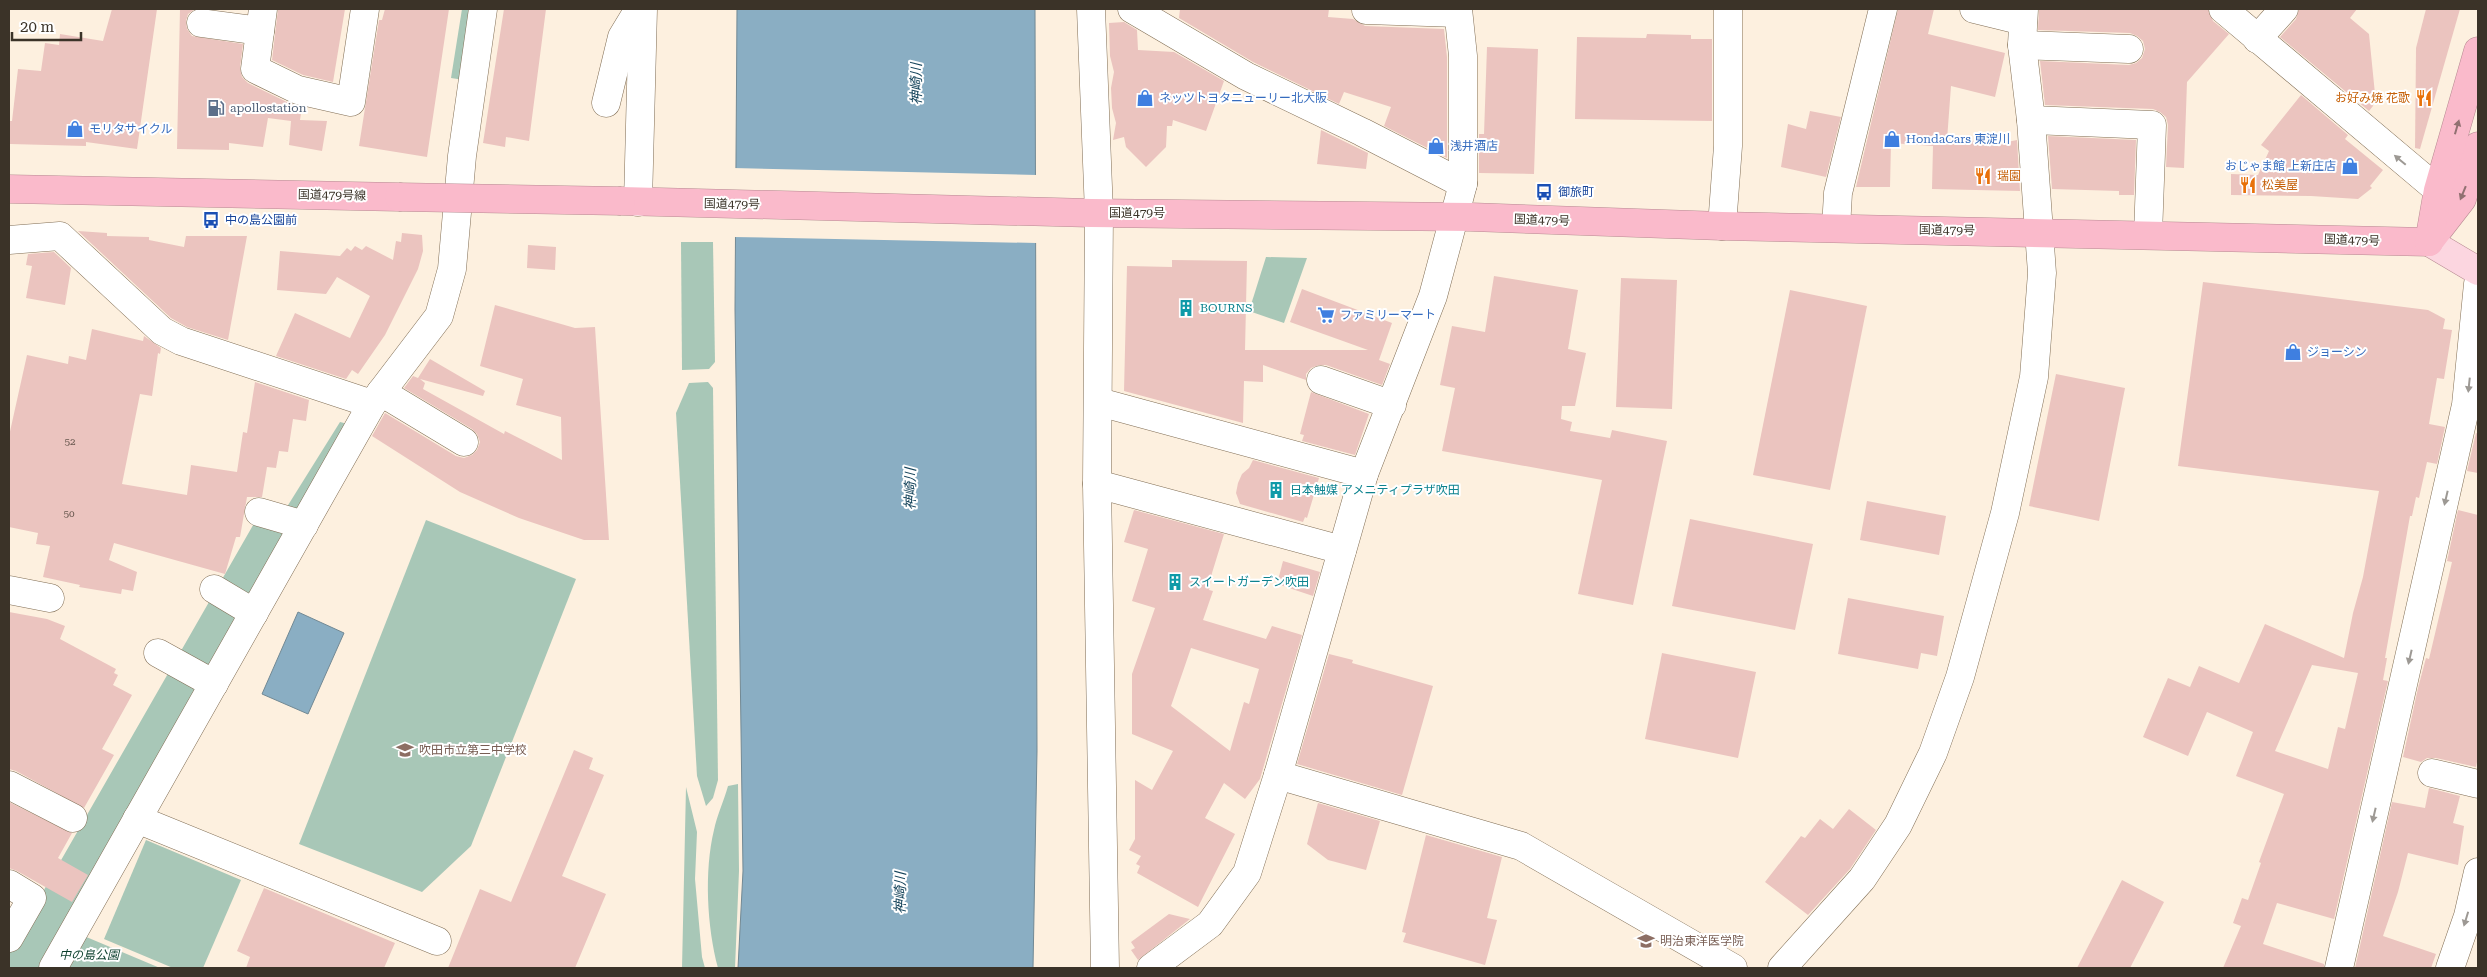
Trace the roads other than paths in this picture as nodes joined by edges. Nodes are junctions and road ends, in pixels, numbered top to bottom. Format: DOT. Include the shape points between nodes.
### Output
graph roads {
  1 [pos="364,9"];
  2 [pos="483,9"];
  3 [pos="641,9"];
  4 [pos="1091,9"];
  5 [pos="1132,9"];
  6 [pos="1728,9"];
  7 [pos="1883,9"];
  8 [pos="1974,9"];
  9 [pos="2223,9"];
  10 [pos="2284,9"];
  11 [pos="1366,10"];
  12 [pos="1458,11"];
  13 [pos="261,20"];
  14 [pos="201,23"];
  15 [pos="2023,25"];
  16 [pos="2257,39"];
  17 [pos="2129,49"];
  18 [pos="2478,51"];
  19 [pos="606,103"];
  20 [pos="2031,120"];
  21 [pos="2478,146"];
  22 [pos="1463,184"];
  23 [pos="9,189"];
  24 [pos="2438,190"];
  25 [pos="638,202"];
  26 [pos="1095,213"];
  27 [pos="1454,217"];
  28 [pos="1722,226"];
  29 [pos="1836,228"];
  30 [pos="2039,232"];
  31 [pos="2148,235"];
  32 [pos="9,240"];
  33 [pos="2429,242"];
  34 [pos="2478,271"];
  35 [pos="2478,284"];
  36 [pos="1321,380"];
  37 [pos="377,398"];
  38 [pos="1099,402"];
  39 [pos="1392,405"];
  40 [pos="464,442"];
  41 [pos="1364,474"];
  42 [pos="1097,484"];
  43 [pos="259,512"];
  44 [pos="304,525"];
  45 [pos="1342,550"];
  46 [pos="214,589"];
  47 [pos="9,590"];
  48 [pos="50,598"];
  49 [pos="254,613"];
  50 [pos="158,653"];
  51 [pos="214,684"];
  52 [pos="2432,773"];
  53 [pos="1278,775"];
  54 [pos="2478,784"];
  55 [pos="9,785"];
  56 [pos="73,818"];
  57 [pos="138,818"];
  58 [pos="2478,872"];
  59 [pos="9,884"];
  60 [pos="9,938"];
  61 [pos="437,941"];
  62 [pos="53,968"];
  63 [pos="1105,968"];
  64 [pos="1151,968"];
  65 [pos="1733,968"];
  66 [pos="1782,968"];
  67 [pos="2339,968"];
  68 [pos="2450,968"];
  1 -- 13 [label="street" via="350,102 298,90 255,69"];
  2 -- 37 [label="street" via="462,156 452,269 439,316"];
  3 -- 19 [label="street" via="622,37"];
  3 -- 25 [label="street"];
  4 -- 26 [label="street"];
  5 -- 22 [label="street" via="1246,76"];
  6 -- 28 [label="street" via="1728,146"];
  7 -- 29 [label="street" via="1838,193"];
  8 -- 15 [label="street"];
  9 -- 16 [label="street"];
  10 -- 16 [label="street"];
  11 -- 12 [label="street"];
  12 -- 22 [label="street" via="1463,56"];
  13 -- 14 [label="street"];
  15 -- 17 [label="street"];
  15 -- 20 [label="street"];
  24 -- 16 [label="street, one-way"];
  24 -- 18 [label="highway, one-way"];
  20 -- 30 [label="street"];
  20 -- 31 [label="street" via="2152,126"];
  21 -- 33 [label="highway, one-way" via="2462,198"];
  22 -- 27 [label="street"];
  23 -- 25 [label="highway, 国道479号線, bridge"];
  24 -- 33 [label="highway"];
  25 -- 26 [label="highway, 国道479号"];
  26 -- 27 [label="highway, 国道479号"];
  26 -- 38 [label="street"];
  27 -- 28 [label="highway, 国道479号"];
  27 -- 39 [label="street" via="1433,296"];
  28 -- 29 [label="highway, 国道479号"];
  29 -- 30 [label="highway, 国道479号"];
  30 -- 31 [label="highway, 国道479号"];
  30 -- 66 [label="street" via="2042,273 2034,377 2005,513 1960,677 1933,753 1898,824 1862,879"];
  31 -- 33 [label="highway, 国道479号"];
  32 -- 37 [label="street" via="60,236 162,331 181,342"];
  33 -- 34 [label="main road"];
  35 -- 67 [label="street, one-way" via="2463,423"];
  36 -- 39 [label="street"];
  37 -- 40 [label="street"];
  37 -- 44 [label="street"];
  38 -- 41 [label="street"];
  38 -- 42 [label="street"];
  39 -- 41 [label="street"];
  41 -- 45 [label="street"];
  42 -- 45 [label="street"];
  42 -- 63 [label="street"];
  43 -- 44 [label="street"];
  44 -- 49 [label="street"];
  45 -- 53 [label="street"];
  46 -- 49 [label="street"];
  47 -- 48 [label="street"];
  49 -- 51 [label="street"];
  50 -- 51 [label="street"];
  51 -- 57 [label="street"];
  52 -- 54 [label="street"];
  53 -- 64 [label="street" via="1247,873 1210,924"];
  53 -- 65 [label="street" via="1521,846"];
  55 -- 56 [label="street"];
  57 -- 61 [label="street"];
  57 -- 62 [label="street"];
  58 -- 68 [label="street, one-way" via="2468,916"];
  59 -- 60 [label="street" via="32,898"];
}
